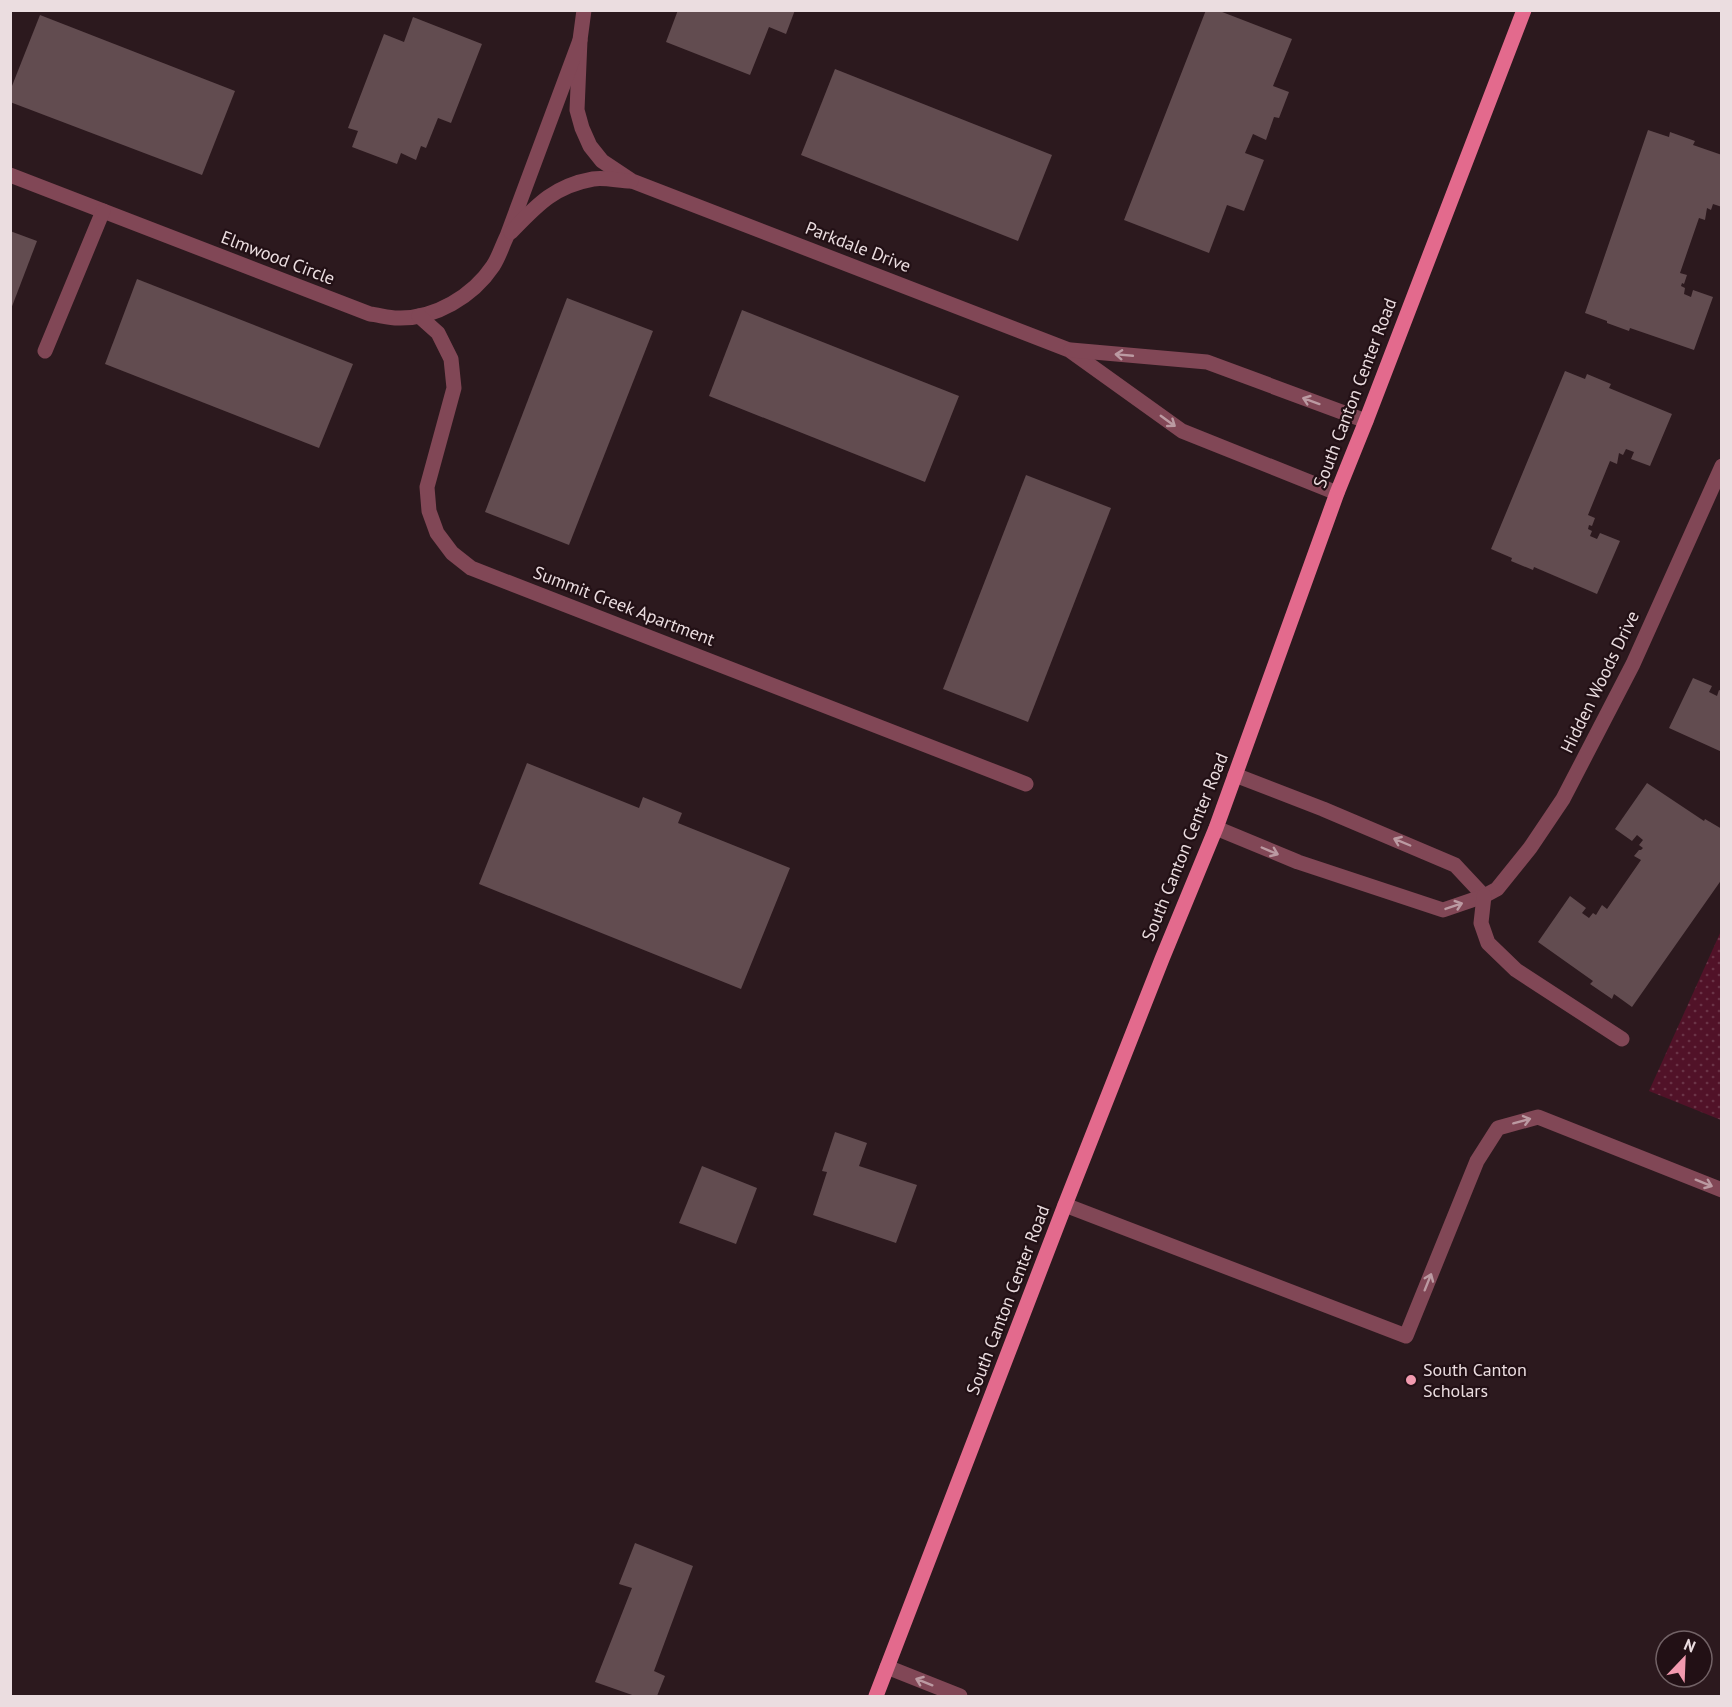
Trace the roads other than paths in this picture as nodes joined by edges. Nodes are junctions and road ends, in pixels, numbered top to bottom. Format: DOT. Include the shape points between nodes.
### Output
graph roads {
  1 [pos="584,10"];
  2 [pos="1524,10"];
  3 [pos="580,39"];
  4 [pos="10,175"];
  5 [pos="632,181"];
  6 [pos="103,211"];
  7 [pos="507,236"];
  8 [pos="419,316"];
  9 [pos="1069,350"];
  10 [pos="45,351"];
  11 [pos="1366,421"];
  12 [pos="1722,466"];
  13 [pos="1336,493"];
  14 [pos="1235,775"];
  15 [pos="1026,784"];
  16 [pos="1216,828"];
  17 [pos="1484,896"];
  18 [pos="1622,1039"];
  19 [pos="1722,1190"];
  20 [pos="1065,1205"];
  21 [pos="887,1667"];
  22 [pos="876,1696"];
  23 [pos="960,1696"];
  1 -- 3 [label="street, Elmwood Circle"];
  2 -- 11 [label="main road, South Canton Center Road"];
  3 -- 5 [label="street, Elmwood Circle" via="577,110 582,128 602,161"];
  3 -- 7 [label="street, Elmwood Circle"];
  4 -- 6 [label="street, Elmwood Circle"];
  5 -- 7 [label="street, Elmwood Circle" via="595,179 562,188 539,203"];
  5 -- 9 [label="street, Parkdale Drive"];
  6 -- 8 [label="street, Elmwood Circle" via="370,314"];
  6 -- 10 [label="street"];
  7 -- 8 [label="street, Elmwood Circle" via="493,265 476,287 446,307"];
  8 -- 15 [label="street, Summit Creek Apartment" via="438,333 451,360 454,388 428,487 429,511 437,533 452,553 471,568"];
  11 -- 9 [label="street, Parkdale Drive, one-way" via="1208,362"];
  9 -- 13 [label="street, Parkdale Drive, one-way" via="1182,431"];
  11 -- 13 [label="main road, South Canton Center Road"];
  12 -- 17 [label="street, Hidden Woods Drive" via="1633,664 1563,799 1497,889"];
  13 -- 14 [label="main road, South Canton Center Road"];
  14 -- 16 [label="main road, South Canton Center Road"];
  17 -- 14 [label="street, one-way" via="1455,865"];
  16 -- 17 [label="street, Hidden Woods Drive, one-way" via="1298,862 1443,910"];
  16 -- 20 [label="main road, South Canton Center Road"];
  17 -- 18 [label="street" via="1480,923 1488,943 1516,970"];
  20 -- 19 [label="street, one-way" via="1406,1336 1477,1161 1498,1128 1538,1117"];
  20 -- 21 [label="main road, South Canton Center Road"];
  21 -- 22 [label="main road, South Canton Center Road"];
  23 -- 21 [label="street, one-way"];
}
